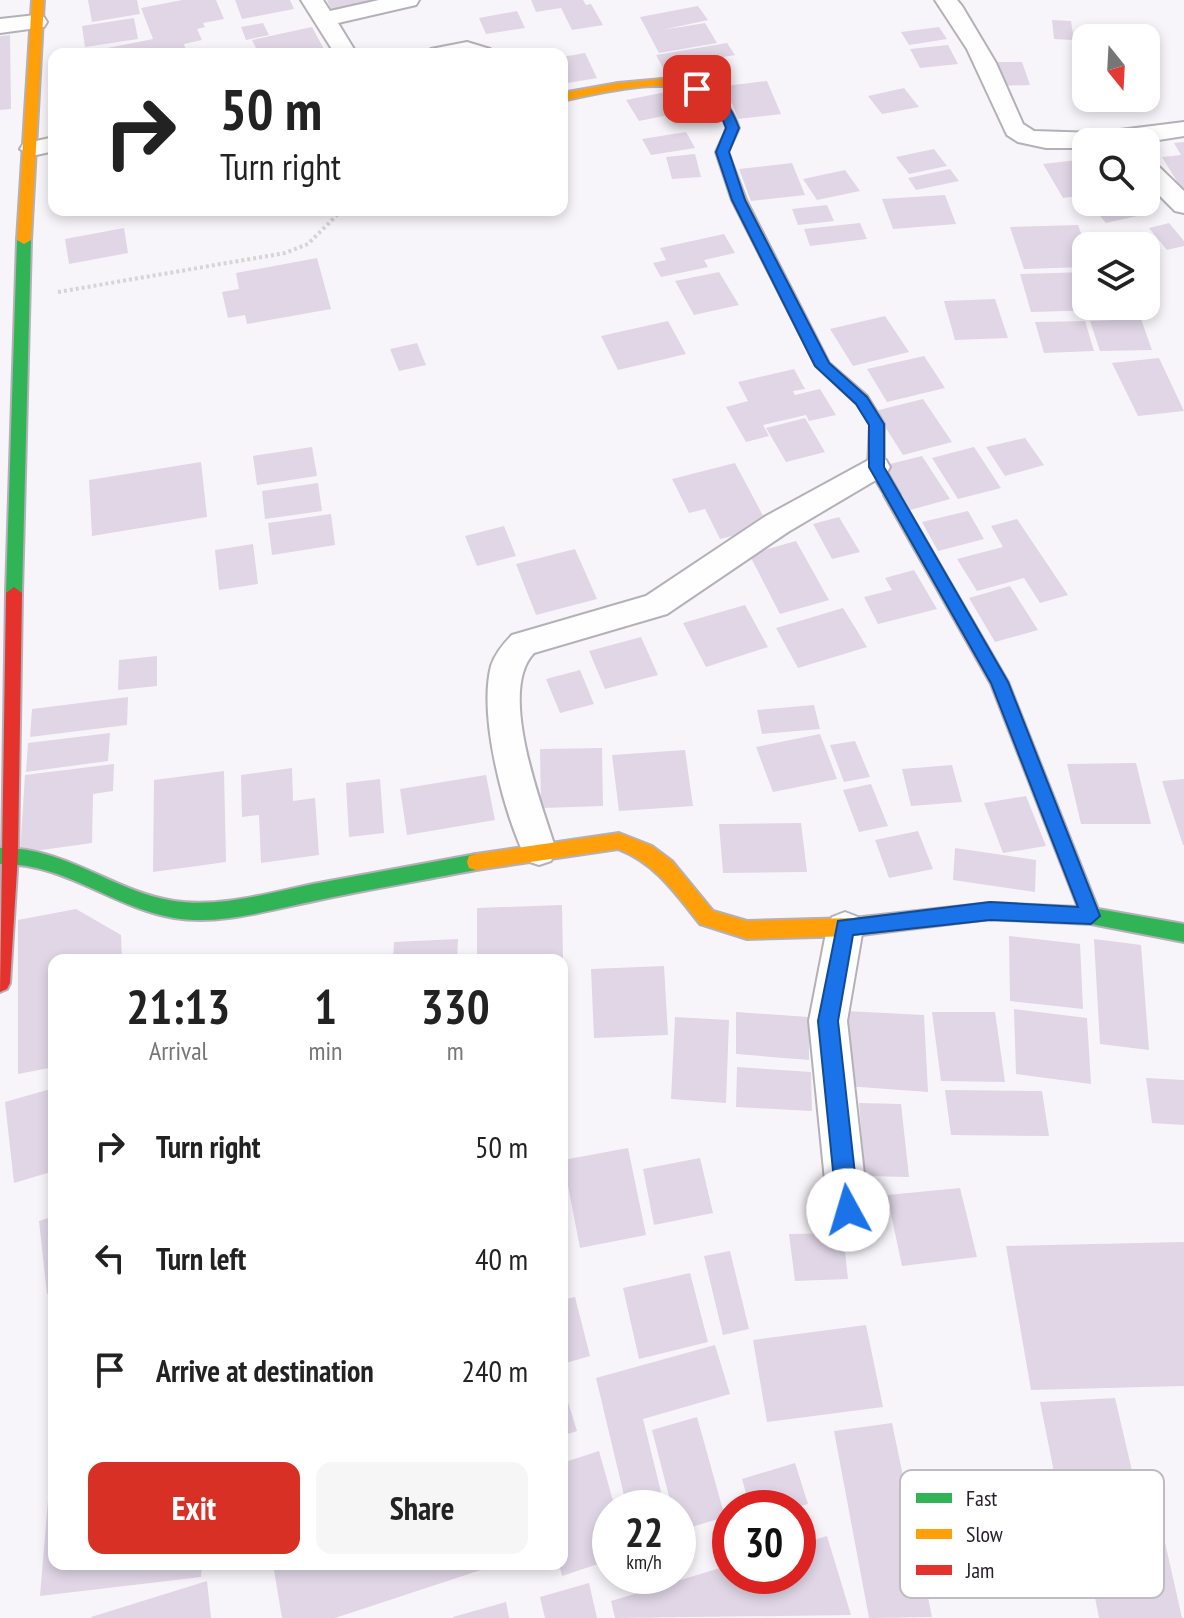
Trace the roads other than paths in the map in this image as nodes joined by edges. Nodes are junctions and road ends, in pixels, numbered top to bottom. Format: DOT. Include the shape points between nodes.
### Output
graph roads {
  1 [pos="408,0"];
  2 [pos="946,0"];
  3 [pos="318,9"];
  4 [pos="37,11"];
  5 [pos="0,26"];
  6 [pos="342,48"];
  7 [pos="568,96"];
  8 [pos="1184,129"];
  9 [pos="1160,133"];
  10 [pos="1072,140"];
  11 [pos="43,146"];
  12 [pos="1160,182"];
  13 [pos="1184,205"];
  14 [pos="876,467"];
  15 [pos="539,850"];
  16 [pos="4,855"];
  17 [pos="1091,916"];
  18 [pos="845,928"];
  19 [pos="1184,933"];
  20 [pos="0,983"];
  21 [pos="848,1210"];
  1 -- 3 [label="street"];
  2 -- 10 [label="street" via="1003,100 1013,129 1034,139"];
  3 -- 6 [label="street"];
  4 -- 5 [label="street"];
  4 -- 11 [label="street"];
  7 -- 14 [label="street" via="682,86 711,93 726,109 733,128 722,152 739,200 823,366 862,400 877,424"];
  8 -- 9 [label="street"];
  11 -- 16 [label="street" via="22,298"];
  12 -- 13 [label="street"];
  14 -- 15 [label="street" via="777,524 656,605 523,644 509,660 504,681 514,767"];
  14 -- 17 [label="street" via="999,682"];
  15 -- 16 [label="street" via="210,912 158,909 116,894 72,867 43,857"];
  15 -- 18 [label="street" via="619,841 665,867 707,918 747,930"];
  16 -- 20 [label="street"];
  17 -- 18 [label="street" via="990,911"];
  17 -- 19 [label="street"];
  18 -- 21 [label="street" via="828,1021"];
}
